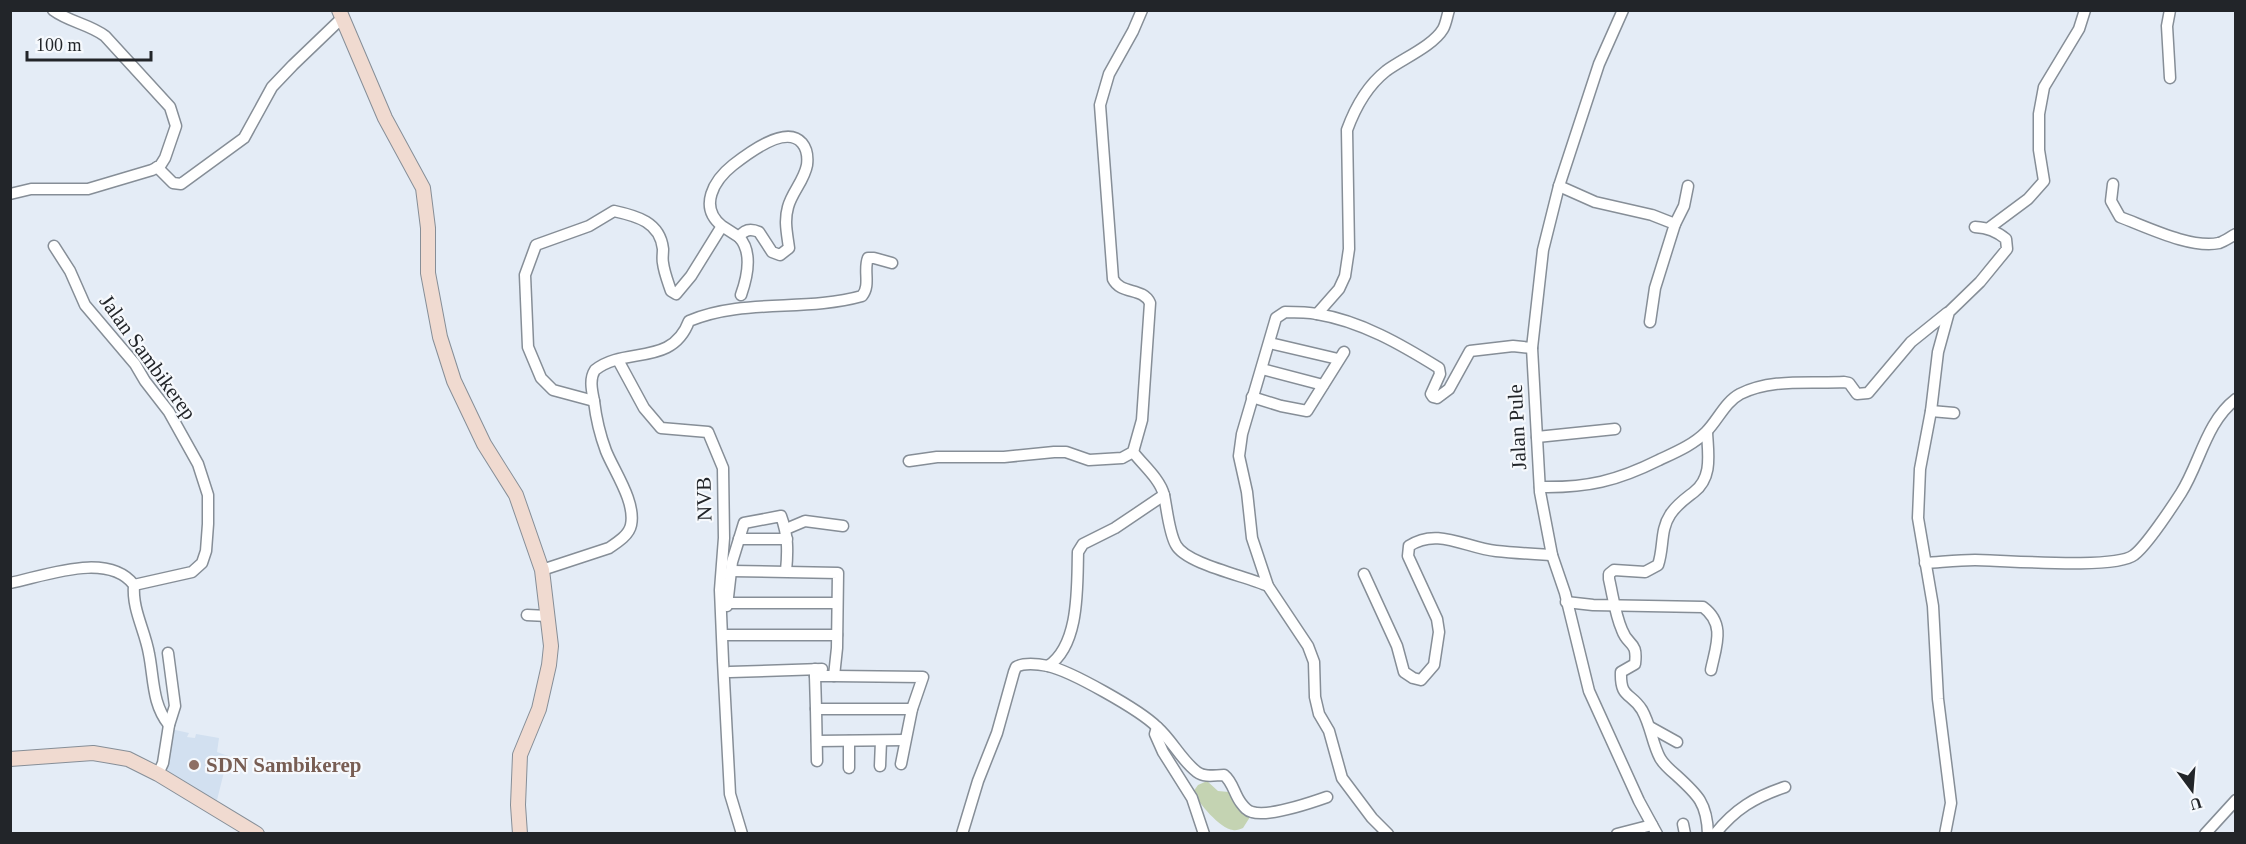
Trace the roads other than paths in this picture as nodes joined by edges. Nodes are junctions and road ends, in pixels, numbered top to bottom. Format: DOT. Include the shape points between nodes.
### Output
graph roads {
  1 [pos="53,10"];
  2 [pos="1142,10"];
  3 [pos="1449,10"];
  4 [pos="1623,10"];
  5 [pos="2085,10"];
  6 [pos="2170,10"];
  7 [pos="340,14"];
  8 [pos="2170,78"];
  9 [pos="157,167"];
  10 [pos="2113,184"];
  11 [pos="1559,186"];
  12 [pos="1688,186"];
  13 [pos="10,194"];
  14 [pos="1675,224"];
  15 [pos="722,226"];
  16 [pos="1975,227"];
  17 [pos="1989,228"];
  18 [pos="2235,234"];
  19 [pos="739,237"];
  20 [pos="54,246"];
  21 [pos="892,262"];
  22 [pos="741,295"];
  23 [pos="1949,312"];
  24 [pos="1317,314"];
  25 [pos="1650,322"];
  26 [pos="1270,343"];
  27 [pos="1532,348"];
  28 [pos="618,360"];
  29 [pos="1262,369"];
  30 [pos="1323,385"];
  31 [pos="1252,397"];
  32 [pos="2235,399"];
  33 [pos="594,401"];
  34 [pos="1930,411"];
  35 [pos="1954,413"];
  36 [pos="1615,429"];
  37 [pos="1707,432"];
  38 [pos="1537,437"];
  39 [pos="1133,452"];
  40 [pos="909,461"];
  41 [pos="1540,487"];
  42 [pos="1164,495"];
  43 [pos="843,526"];
  44 [pos="786,534"];
  45 [pos="739,539"];
  46 [pos="1552,555"];
  47 [pos="1925,563"];
  48 [pos="542,570"];
  49 [pos="731,571"];
  50 [pos="786,571"];
  51 [pos="1364,574"];
  52 [pos="10,583"];
  53 [pos="134,585"];
  54 [pos="1268,586"];
  55 [pos="1566,602"];
  56 [pos="727,603"];
  57 [pos="837,603"];
  58 [pos="1614,604"];
  59 [pos="527,615"];
  60 [pos="548,616"];
  61 [pos="727,635"];
  62 [pos="837,635"];
  63 [pos="168,653"];
  64 [pos="1048,666"];
  65 [pos="1711,670"];
  66 [pos="729,672"];
  67 [pos="815,673"];
  68 [pos="834,673"];
  69 [pos="725,692"];
  70 [pos="816,709"];
  71 [pos="912,709"];
  72 [pos="169,725"];
  73 [pos="1157,727"];
  74 [pos="1650,727"];
  75 [pos="905,740"];
  76 [pos="817,741"];
  77 [pos="849,741"];
  78 [pos="881,741"];
  79 [pos="1677,742"];
  80 [pos="10,759"];
  81 [pos="817,761"];
  82 [pos="901,764"];
  83 [pos="880,766"];
  84 [pos="849,768"];
  85 [pos="158,774"];
  86 [pos="1785,787"];
  87 [pos="1327,797"];
  88 [pos="2235,800"];
  89 [pos="1655,829"];
  90 [pos="256,834"];
  91 [pos="520,834"];
  92 [pos="742,834"];
  93 [pos="962,834"];
  94 [pos="1204,834"];
  95 [pos="1388,834"];
  96 [pos="1617,834"];
  97 [pos="1708,834"];
  98 [pos="1715,834"];
  99 [pos="1945,834"];
  100 [pos="2205,834"];
  1 -- 9 [label="street" via="105,36 170,106 176,126 165,158"];
  2 -- 39 [label="street" via="1109,74 1100,105 1113,279 1121,288 1143,294 1150,303 1142,420"];
  3 -- 24 [label="street" via="1443,29 1386,71 1370,87 1352,118 1347,130 1349,249 1345,276 1339,290"];
  4 -- 11 [label="street, Jalan Pule" via="1599,64"];
  5 -- 17 [label="street" via="2079,29 2044,87 2039,114 2044,181 2028,199"];
  6 -- 8 [label="street"];
  7 -- 9 [label="street" via="273,87 244,138 181,184 173,183"];
  7 -- 48 [label="street" via="385,118 423,188 428,273 440,337 454,381 484,444 516,495"];
  9 -- 13 [label="street" via="88,189 31,189"];
  10 -- 18 [label="street" via="2111,201 2120,217 2205,243 2220,243"];
  11 -- 14 [label="street" via="1594,202"];
  11 -- 27 [label="street, Jalan Pule" via="1543,250"];
  12 -- 14 [label="street"];
  14 -- 25 [label="street" via="1655,288"];
  15 -- 19 [label="street"];
  15 -- 19 [label="street" via="711,215 709,204 717,183 729,168 761,144 797,138 805,147 808,162 788,204 785,227 789,248 780,255 772,252 755,230 743,231"];
  15 -- 33 [label="street" via="676,294 671,291 663,266 659,235 653,226 635,215 614,211 590,226 536,245 525,274 528,347 541,378 553,390"];
  16 -- 17 [label="street"];
  17 -- 23 [label="street" via="2006,239 2007,249"];
  19 -- 22 [label="street" via="747,257"];
  20 -- 53 [label="street, Jalan Sambikerep" via="85,306 170,412 198,464 208,495 202,563 192,572"];
  21 -- 28 [label="street" via="867,260 862,296 806,306 736,308 713,313 689,321 678,341 667,347"];
  23 -- 34 [label="street" via="1938,352"];
  23 -- 37 [label="street" via="1911,342 1868,393 1857,394 1844,382 1767,385 1737,396"];
  24 -- 26 [label="street" via="1285,312 1276,318"];
  24 -- 27 [label="street" via="1369,329 1439,368 1431,394 1437,398 1449,389 1470,351"];
  26 -- 29 [label="street"];
  26 -- 30 [label="street" via="1341,356"];
  27 -- 38 [label="street, Jalan Pule"];
  28 -- 33 [label="street" via="599,366 592,375"];
  28 -- 69 [label="street, NVB" via="644,408 661,428 708,432 723,468 720,590"];
  29 -- 30 [label="street"];
  29 -- 31 [label="street"];
  30 -- 31 [label="street" via="1307,411"];
  31 -- 54 [label="street" via="1239,456 1252,538"];
  32 -- 47 [label="street" via="2212,426 2180,494 2140,549 2126,560"];
  33 -- 48 [label="street" via="603,441 631,511 631,527 609,548"];
  34 -- 35 [label="street"];
  34 -- 47 [label="street" via="1918,495"];
  36 -- 38 [label="street"];
  37 -- 41 [label="street" via="1675,454 1620,478 1574,488"];
  37 -- 58 [label="street" via="1708,473 1704,483 1669,515 1658,565 1645,572 1611,571"];
  38 -- 41 [label="street, Jalan Pule"];
  39 -- 40 [label="street" via="1122,458 1089,460 1054,452"];
  39 -- 42 [label="street"];
  41 -- 46 [label="street, Jalan Pule"];
  42 -- 54 [label="street" via="1175,543 1183,554"];
  42 -- 64 [label="street" via="1083,544 1078,552 1076,612 1059,659"];
  43 -- 44 [label="street" via="805,521"];
  44 -- 45 [label="street"];
  44 -- 45 [label="street" via="781,516 773,516 744,523"];
  44 -- 50 [label="street"];
  45 -- 49 [label="street"];
  46 -- 51 [label="street" via="1493,551 1448,539 1425,539 1409,546 1408,556 1439,632 1434,665 1421,680 1404,672 1397,646"];
  46 -- 55 [label="street, Jalan Pule"];
  47 -- 99 [label="street" via="1951,803"];
  48 -- 60 [label="street"];
  49 -- 50 [label="street"];
  49 -- 56 [label="street"];
  50 -- 57 [label="street" via="838,573"];
  52 -- 53 [label="street" via="93,567 110,569"];
  53 -- 72 [label="street" via="133,599 149,652 155,696"];
  54 -- 95 [label="street" via="1308,646 1314,662 1314,697 1329,731 1342,778"];
  55 -- 58 [label="street"];
  55 -- 89 [label="street, Jalan Pule" via="1589,691"];
  56 -- 57 [label="street"];
  56 -- 61 [label="street"];
  57 -- 62 [label="street"];
  58 -- 65 [label="street" via="1703,607 1718,628"];
  58 -- 74 [label="street" via="1622,631 1636,653 1635,664 1621,672 1621,686 1640,707"];
  59 -- 60 [label="street"];
  60 -- 91 [label="street" via="549,665 538,709 520,755"];
  61 -- 62 [label="street"];
  61 -- 66 [label="street"];
  62 -- 68 [label="street"];
  63 -- 72 [label="street" via="175,706"];
  64 -- 73 [label="street" via="1070,674"];
  64 -- 93 [label="street" via="1016,667"];
  66 -- 67 [label="street"];
  66 -- 69 [label="street"];
  67 -- 68 [label="street"];
  67 -- 70 [label="street"];
  68 -- 71 [label="street" via="923,677"];
  69 -- 92 [label="street" via="730,794"];
  70 -- 71 [label="street"];
  70 -- 76 [label="street"];
  71 -- 75 [label="street"];
  72 -- 85 [label="street"];
  73 -- 87 [label="street" via="1197,773 1229,778 1238,798 1254,813 1291,808"];
  73 -- 94 [label="street" via="1155,734 1163,753 1192,798"];
  74 -- 79 [label="street"];
  74 -- 97 [label="street" via="1661,760 1701,799 1707,812"];
  75 -- 78 [label="street"];
  75 -- 82 [label="street"];
  76 -- 77 [label="street"];
  76 -- 81 [label="street"];
  77 -- 78 [label="street"];
  77 -- 84 [label="street"];
  78 -- 83 [label="street"];
  80 -- 85 [label="street" via="93,753 128,759"];
  85 -- 90 [label="street"];
  86 -- 98 [label="street" via="1742,807"];
  88 -- 100 [label="street"];
  89 -- 96 [label="street"];
}
